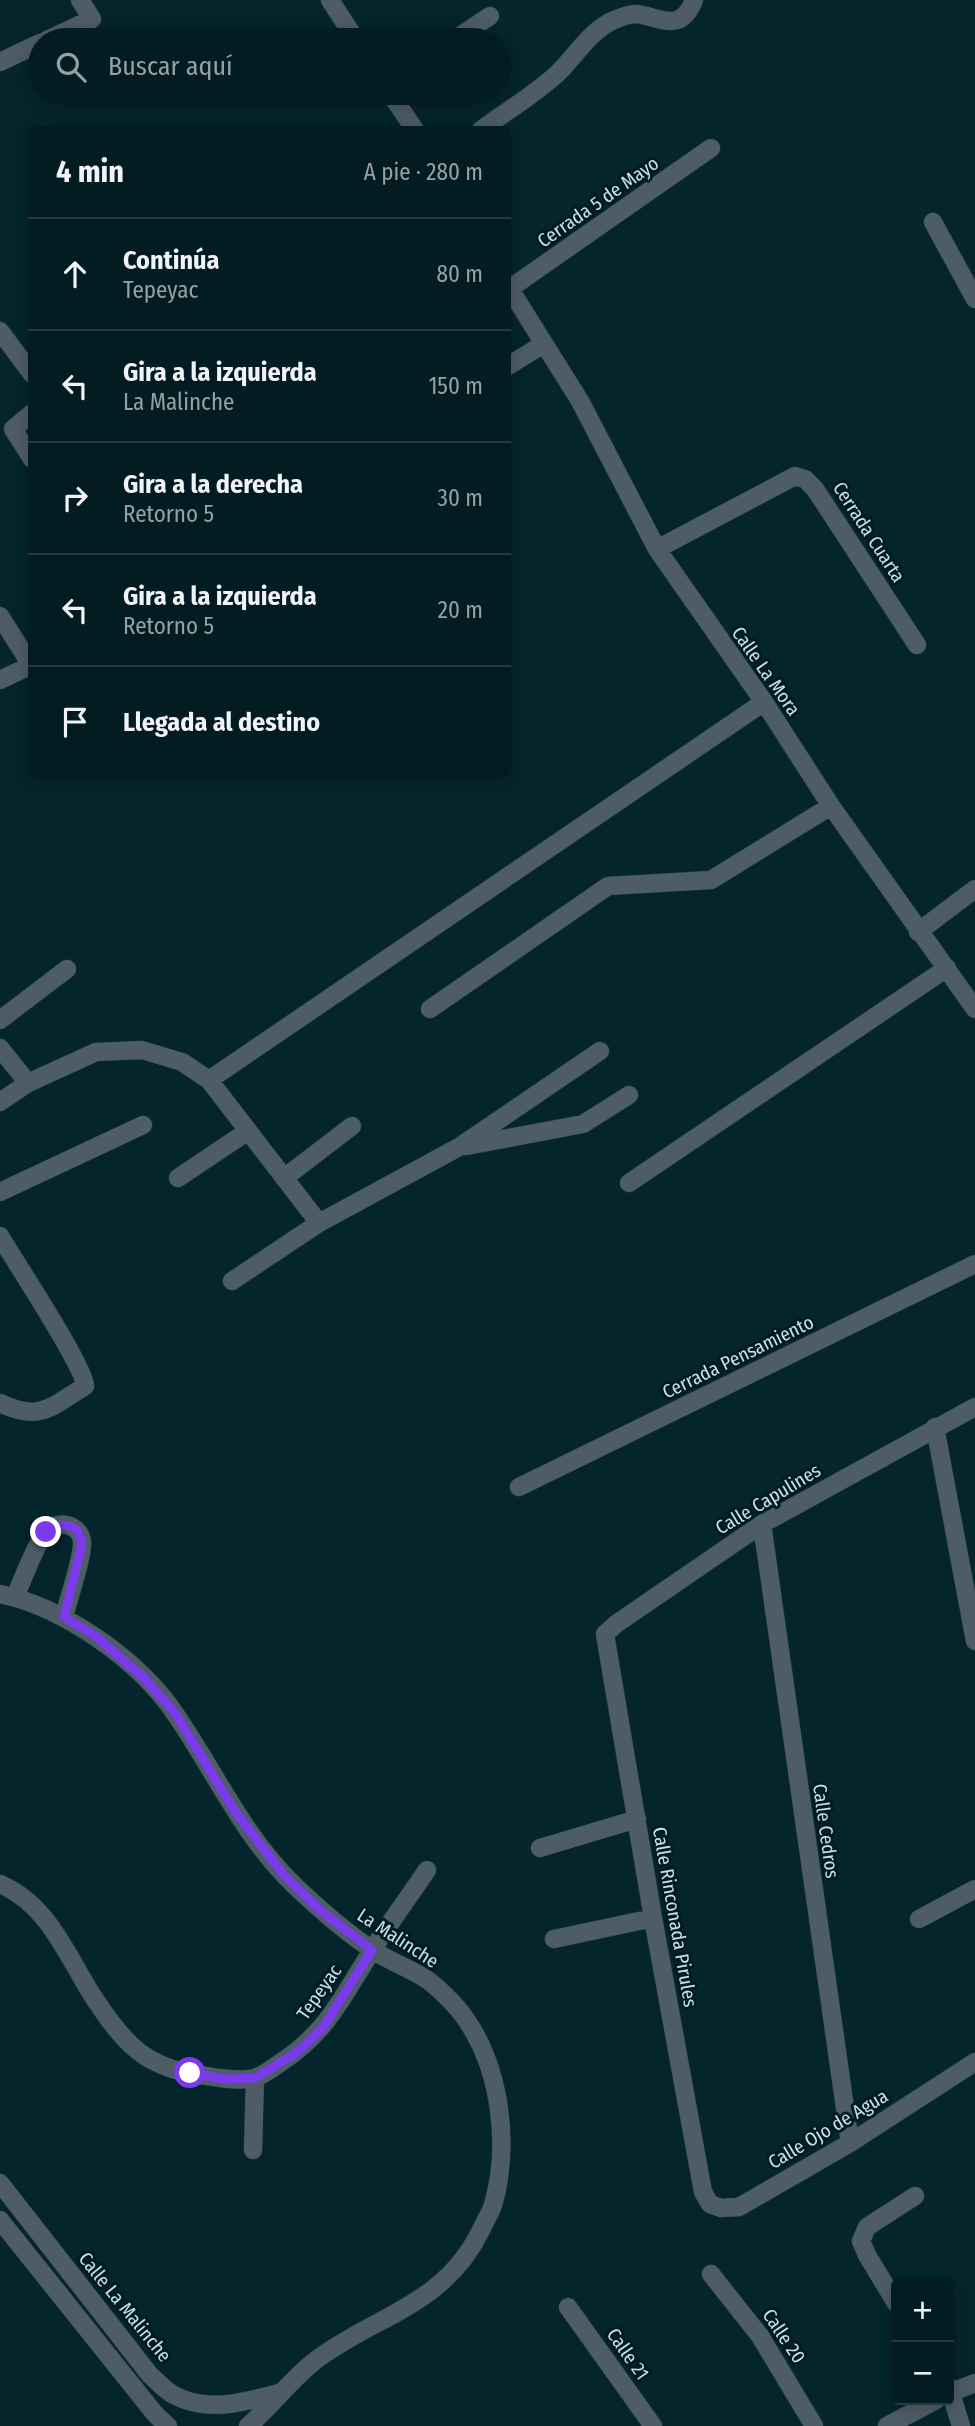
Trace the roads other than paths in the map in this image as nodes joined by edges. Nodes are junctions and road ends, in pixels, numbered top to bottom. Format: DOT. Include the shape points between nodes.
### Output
graph roads {
  1 [pos="330,0"];
  2 [pos="694,0"];
  3 [pos="83,1"];
  4 [pos="490,16"];
  5 [pos="73,28"];
  6 [pos="348,28"];
  7 [pos="472,28"];
  8 [pos="28,49"];
  9 [pos="0,62"];
  10 [pos="398,105"];
  11 [pos="412,126"];
  12 [pos="486,126"];
  13 [pos="711,148"];
  14 [pos="933,222"];
  15 [pos="511,286"];
  16 [pos="511,293"];
  17 [pos="975,299"];
  18 [pos="0,331"];
  19 [pos="542,345"];
  20 [pos="511,364"];
  21 [pos="28,369"];
  22 [pos="28,416"];
  23 [pos="28,452"];
  24 [pos="657,548"];
  25 [pos="0,616"];
  26 [pos="917,645"];
  27 [pos="28,660"];
  28 [pos="28,666"];
  29 [pos="0,680"];
  30 [pos="764,702"];
  31 [pos="831,806"];
  32 [pos="975,889"];
  33 [pos="918,932"];
  34 [pos="947,968"];
  35 [pos="67,969"];
  36 [pos="973,1003"];
  37 [pos="430,1009"];
  38 [pos="0,1020"];
  39 [pos="0,1048"];
  40 [pos="600,1051"];
  41 [pos="208,1080"];
  42 [pos="28,1083"];
  43 [pos="629,1095"];
  44 [pos="0,1102"];
  45 [pos="143,1125"];
  46 [pos="352,1126"];
  47 [pos="248,1131"];
  48 [pos="459,1147"];
  49 [pos="178,1178"];
  50 [pos="284,1178"];
  51 [pos="629,1183"];
  52 [pos="0,1192"];
  53 [pos="319,1223"];
  54 [pos="0,1236"];
  55 [pos="975,1264"];
  56 [pos="232,1281"];
  57 [pos="0,1403"];
  58 [pos="975,1407"];
  59 [pos="935,1427"];
  60 [pos="519,1487"];
  61 [pos="762,1524"];
  62 [pos="970,1574"];
  63 [pos="7,1595"];
  64 [pos="64,1617"];
  65 [pos="975,1640"];
  66 [pos="606,1649"];
  67 [pos="637,1819"];
  68 [pos="540,1848"];
  69 [pos="427,1870"];
  70 [pos="0,1884"];
  71 [pos="975,1889"];
  72 [pos="653,1918"];
  73 [pos="919,1919"];
  74 [pos="554,1939"];
  75 [pos="372,1950"];
  76 [pos="975,2062"];
  77 [pos="255,2078"];
  78 [pos="850,2143"];
  79 [pos="253,2150"];
  80 [pos="0,2183"];
  81 [pos="703,2192"];
  82 [pos="915,2196"];
  83 [pos="0,2220"];
  84 [pos="32,2223"];
  85 [pos="6,2239"];
  86 [pos="711,2274"];
  87 [pos="891,2295"];
  88 [pos="568,2307"];
  89 [pos="975,2383"];
  90 [pos="954,2390"];
  91 [pos="282,2392"];
  92 [pos="925,2405"];
  93 [pos="951,2405"];
  94 [pos="168,2426"];
  95 [pos="248,2426"];
  96 [pos="653,2426"];
  97 [pos="814,2426"];
  98 [pos="887,2426"];
  99 [pos="961,2426"];
  1 -- 6 [label="street"];
  2 -- 12 [label="street" via="672,22 634,14 613,20 558,73"];
  3 -- 5 [label="street" via="92,19"];
  4 -- 7 [label="street"];
  8 -- 9 [label="street"];
  10 -- 11 [label="street"];
  13 -- 15 [label="street, Cerrada 5 de Mayo"];
  14 -- 17 [label="street"];
  16 -- 19 [label="street, Calle La Mora"];
  18 -- 21 [label="street"];
  19 -- 20 [label="street"];
  19 -- 24 [label="street, Calle La Mora" via="580,401"];
  22 -- 23 [label="street" via="13,429"];
  24 -- 26 [label="street, Cerrada Cuarta" via="795,476 805,479"];
  24 -- 30 [label="street, Calle La Mora"];
  25 -- 27 [label="street"];
  28 -- 29 [label="street"];
  30 -- 31 [label="street, Calle La Mora"];
  30 -- 41 [label="street"];
  31 -- 33 [label="street, Calle La Mora"];
  31 -- 37 [label="street" via="711,880 608,886"];
  32 -- 33 [label="street"];
  33 -- 34 [label="street, Calle La Mora"];
  34 -- 36 [label="street, Calle La Mora"];
  34 -- 51 [label="street"];
  35 -- 38 [label="street"];
  39 -- 42 [label="street"];
  40 -- 48 [label="street"];
  41 -- 42 [label="street" via="182,1062 142,1050 96,1052"];
  41 -- 47 [label="street"];
  42 -- 44 [label="street"];
  43 -- 48 [label="street" via="583,1124"];
  45 -- 52 [label="street"];
  46 -- 50 [label="street"];
  47 -- 49 [label="street"];
  47 -- 50 [label="street"];
  48 -- 53 [label="street"];
  50 -- 53 [label="street"];
  53 -- 56 [label="street"];
  54 -- 57 [label="street" via="85,1385 48,1409 25,1413"];
  55 -- 60 [label="street, Cerrada Pensamiento"];
  58 -- 59 [label="street, Calle Capulines"];
  59 -- 61 [label="street, Calle Capulines"];
  59 -- 62 [label="street"];
  61 -- 66 [label="street, Calle Capulines" via="616,1624 605,1634"];
  61 -- 78 [label="street, Calle Cedros"];
  62 -- 65 [label="street"];
  63 -- 64 [label="street, La Malinche"];
  63 -- 64 [label="street" via="46,1532 58,1524 72,1527 82,1544"];
  64 -- 75 [label="street, La Malinche" via="94,1635 144,1678 175,1713 234,1810 284,1875"];
  66 -- 67 [label="street, Calle Rinconada Pirules"];
  67 -- 68 [label="street"];
  67 -- 72 [label="street, Calle Rinconada Pirules"];
  69 -- 75 [label="street, Tepeyac"];
  70 -- 77 [label="street" via="28,1901 57,1934 129,2046 158,2064 190,2073"];
  71 -- 73 [label="street"];
  72 -- 74 [label="street"];
  72 -- 81 [label="street, Calle Rinconada Pirules"];
  75 -- 77 [label="street, Tepeyac" via="322,2029 296,2053"];
  75 -- 91 [label="street, La Malinche" via="426,1979 464,2017 484,2054 498,2103 502,2159 492,2207 469,2254 441,2284 315,2361"];
  76 -- 78 [label="street, Calle Ojo de Agua"];
  77 -- 79 [label="street"];
  78 -- 81 [label="street, Calle Ojo de Agua" via="738,2207 710,2204"];
  80 -- 84 [label="street, Calle La Malinche"];
  82 -- 87 [label="street" via="867,2227 861,2241"];
  83 -- 85 [label="street"];
  84 -- 85 [label="street"];
  84 -- 91 [label="street, Calle La Malinche" via="150,2375 172,2394 212,2405"];
  85 -- 94 [label="street"];
  86 -- 97 [label="street, Calle 20" via="761,2336"];
  88 -- 96 [label="street, Calle 21"];
  89 -- 90 [label="street"];
  91 -- 95 [label="street"];
  92 -- 98 [label="street"];
  93 -- 99 [label="street"];
}
